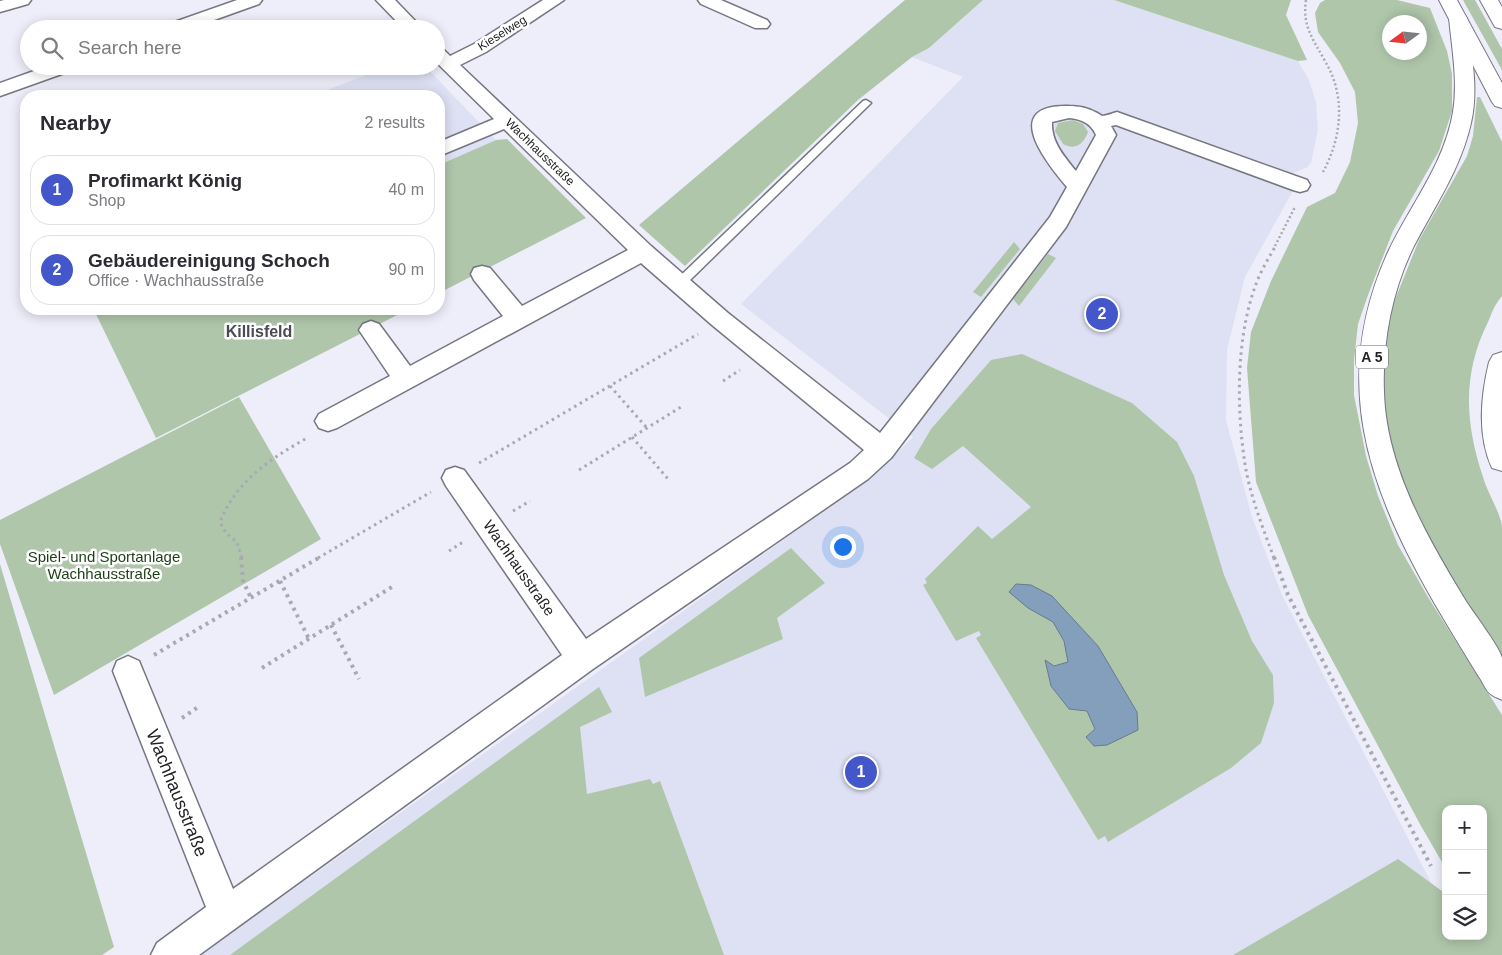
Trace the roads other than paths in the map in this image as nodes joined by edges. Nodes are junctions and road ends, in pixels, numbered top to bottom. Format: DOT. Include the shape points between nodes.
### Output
graph roads {
  1 [pos="22,0"];
  2 [pos="253,0"];
  3 [pos="385,0"];
  4 [pos="555,0"];
  5 [pos="707,0"];
  6 [pos="1489,0"];
  7 [pos="0,7"];
  8 [pos="1453,9"];
  9 [pos="197,20"];
  10 [pos="405,20"];
  11 [pos="1502,22"];
  12 [pos="761,24"];
  13 [pos="445,57"];
  14 [pos="445,61"];
  15 [pos="41,75"];
  16 [pos="0,90"];
  17 [pos="1502,102"];
  18 [pos="866,103"];
  19 [pos="508,120"];
  20 [pos="1099,123"];
  21 [pos="445,147"];
  22 [pos="1077,185"];
  23 [pos="1298,194"];
  24 [pos="643,252"];
  25 [pos="482,274"];
  26 [pos="680,283"];
  27 [pos="520,319"];
  28 [pos="371,330"];
  29 [pos="1502,362"];
  30 [pos="406,379"];
  31 [pos="328,420"];
  32 [pos="882,450"];
  33 [pos="1502,460"];
  34 [pos="455,478"];
  35 [pos="582,659"];
  36 [pos="128,671"];
  37 [pos="1502,684"];
  38 [pos="226,914"];
  39 [pos="169,955"];
  1 -- 7 [label="street"];
  2 -- 9 [label="street"];
  3 -- 10 [label="street"];
  4 -- 13 [label="street, Kieselweg" via="480,48"];
  5 -- 12 [label="street"];
  6 -- 11 [label="highway"];
  8 -- 17 [label="highway"];
  8 -- 37 [label="highway, A 5" via="1463,82 1462,122 1447,162 1397,258 1379,314 1372,351 1371,392 1376,436 1419,550 1450,605"];
  14 -- 19 [label="street, Wachhausstraße"];
  15 -- 16 [label="street"];
  18 -- 26 [label="lane"];
  19 -- 21 [label="street"];
  19 -- 24 [label="street, Wachhausstraße"];
  20 -- 22 [label="street" via="1106,135"];
  20 -- 22 [label="street" via="1080,113 1066,111 1049,114 1042,119 1040,130 1054,158"];
  20 -- 23 [label="street" via="1117,118"];
  22 -- 32 [label="street" via="1058,222"];
  24 -- 26 [label="street, Wachhausstraße"];
  24 -- 27 [label="street"];
  25 -- 27 [label="street"];
  26 -- 32 [label="street, Wachhausstraße"];
  27 -- 30 [label="street"];
  28 -- 30 [label="street"];
  29 -- 33 [label="highway" via="1495,388"];
  30 -- 31 [label="street"];
  32 -- 35 [label="street" via="858,471"];
  34 -- 35 [label="street, Wachhausstraße"];
  35 -- 38 [label="street"];
  36 -- 38 [label="street, Wachhausstraße"];
  38 -- 39 [label="street"];
}
